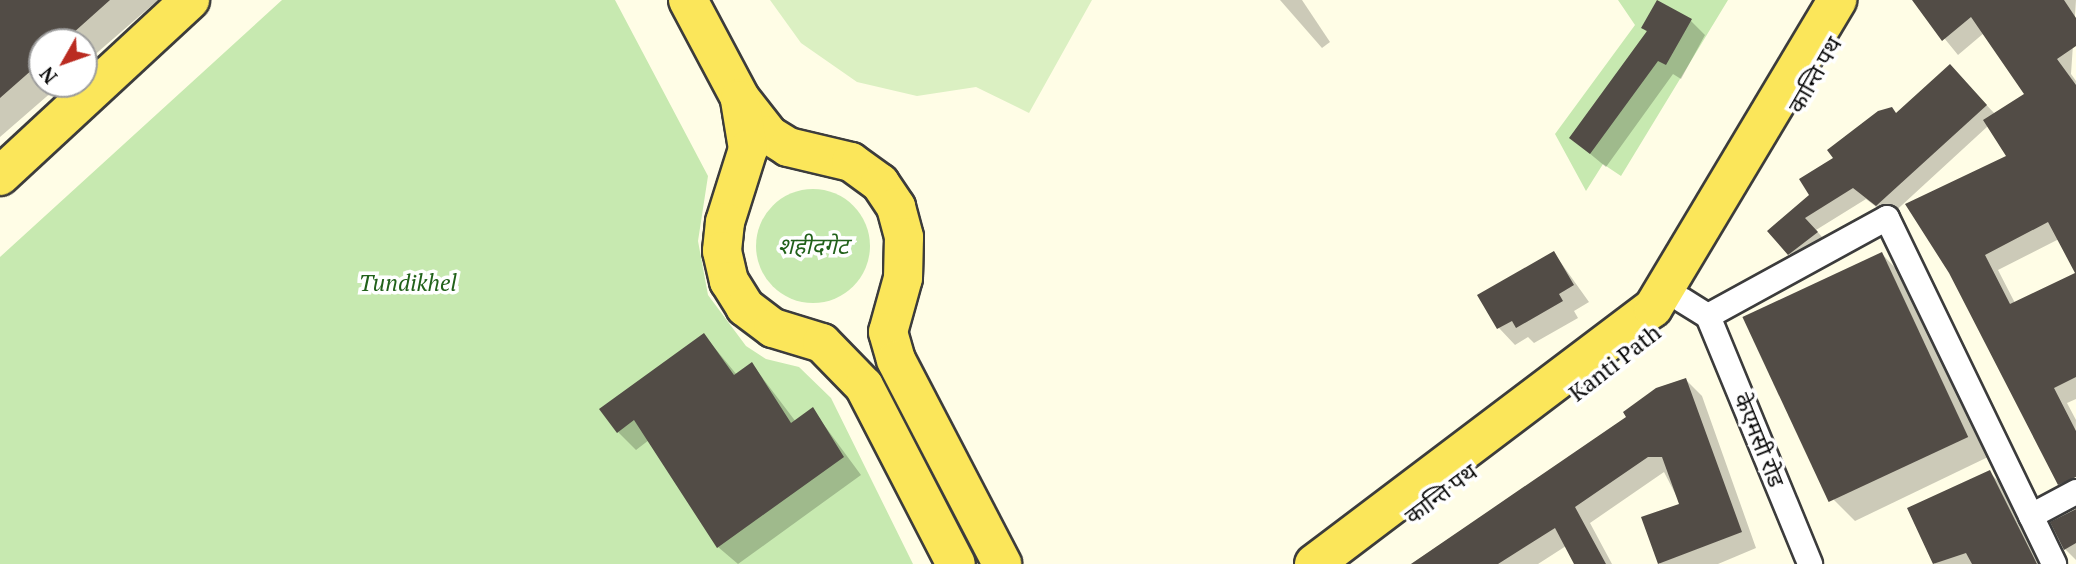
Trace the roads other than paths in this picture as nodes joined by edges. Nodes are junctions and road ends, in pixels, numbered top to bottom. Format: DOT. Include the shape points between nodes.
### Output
graph roads {
  1 [pos="190,0"];
  2 [pos="688,0"];
  3 [pos="1837,0"];
  4 [pos="1858,0"];
  5 [pos="740,98"];
  6 [pos="0,176"];
  7 [pos="1750,185"];
  8 [pos="1695,308"];
  9 [pos="1535,424"];
  10 [pos="2076,492"];
  11 [pos="2031,516"];
  12 [pos="956,564"];
  13 [pos="1002,564"];
  14 [pos="1314,564"];
  15 [pos="1347,564"];
  16 [pos="1810,564"];
  17 [pos="2054,564"];
  1 -- 6 [label="main road"];
  2 -- 5 [label="main road"];
  3 -- 14 [label="main road" via="1653,308"];
  4 -- 7 [label="main road, कान्ति पथ"];
  5 -- 12 [label="main road" via="748,149 725,222 722,251 729,281 745,307 773,328 822,343 864,386"];
  5 -- 13 [label="main road" via="769,135 788,147 851,162 880,183 896,206 904,237 903,278 888,332 896,360"];
  7 -- 8 [label="main road, Kanti Path"];
  8 -- 9 [label="main road, Kanti Path"];
  8 -- 11 [label="street" via="1887,218"];
  8 -- 16 [label="street, केएमसी रोड"];
  9 -- 15 [label="main road, कान्ति पथ"];
  10 -- 11 [label="street"];
  11 -- 17 [label="street"];
}
